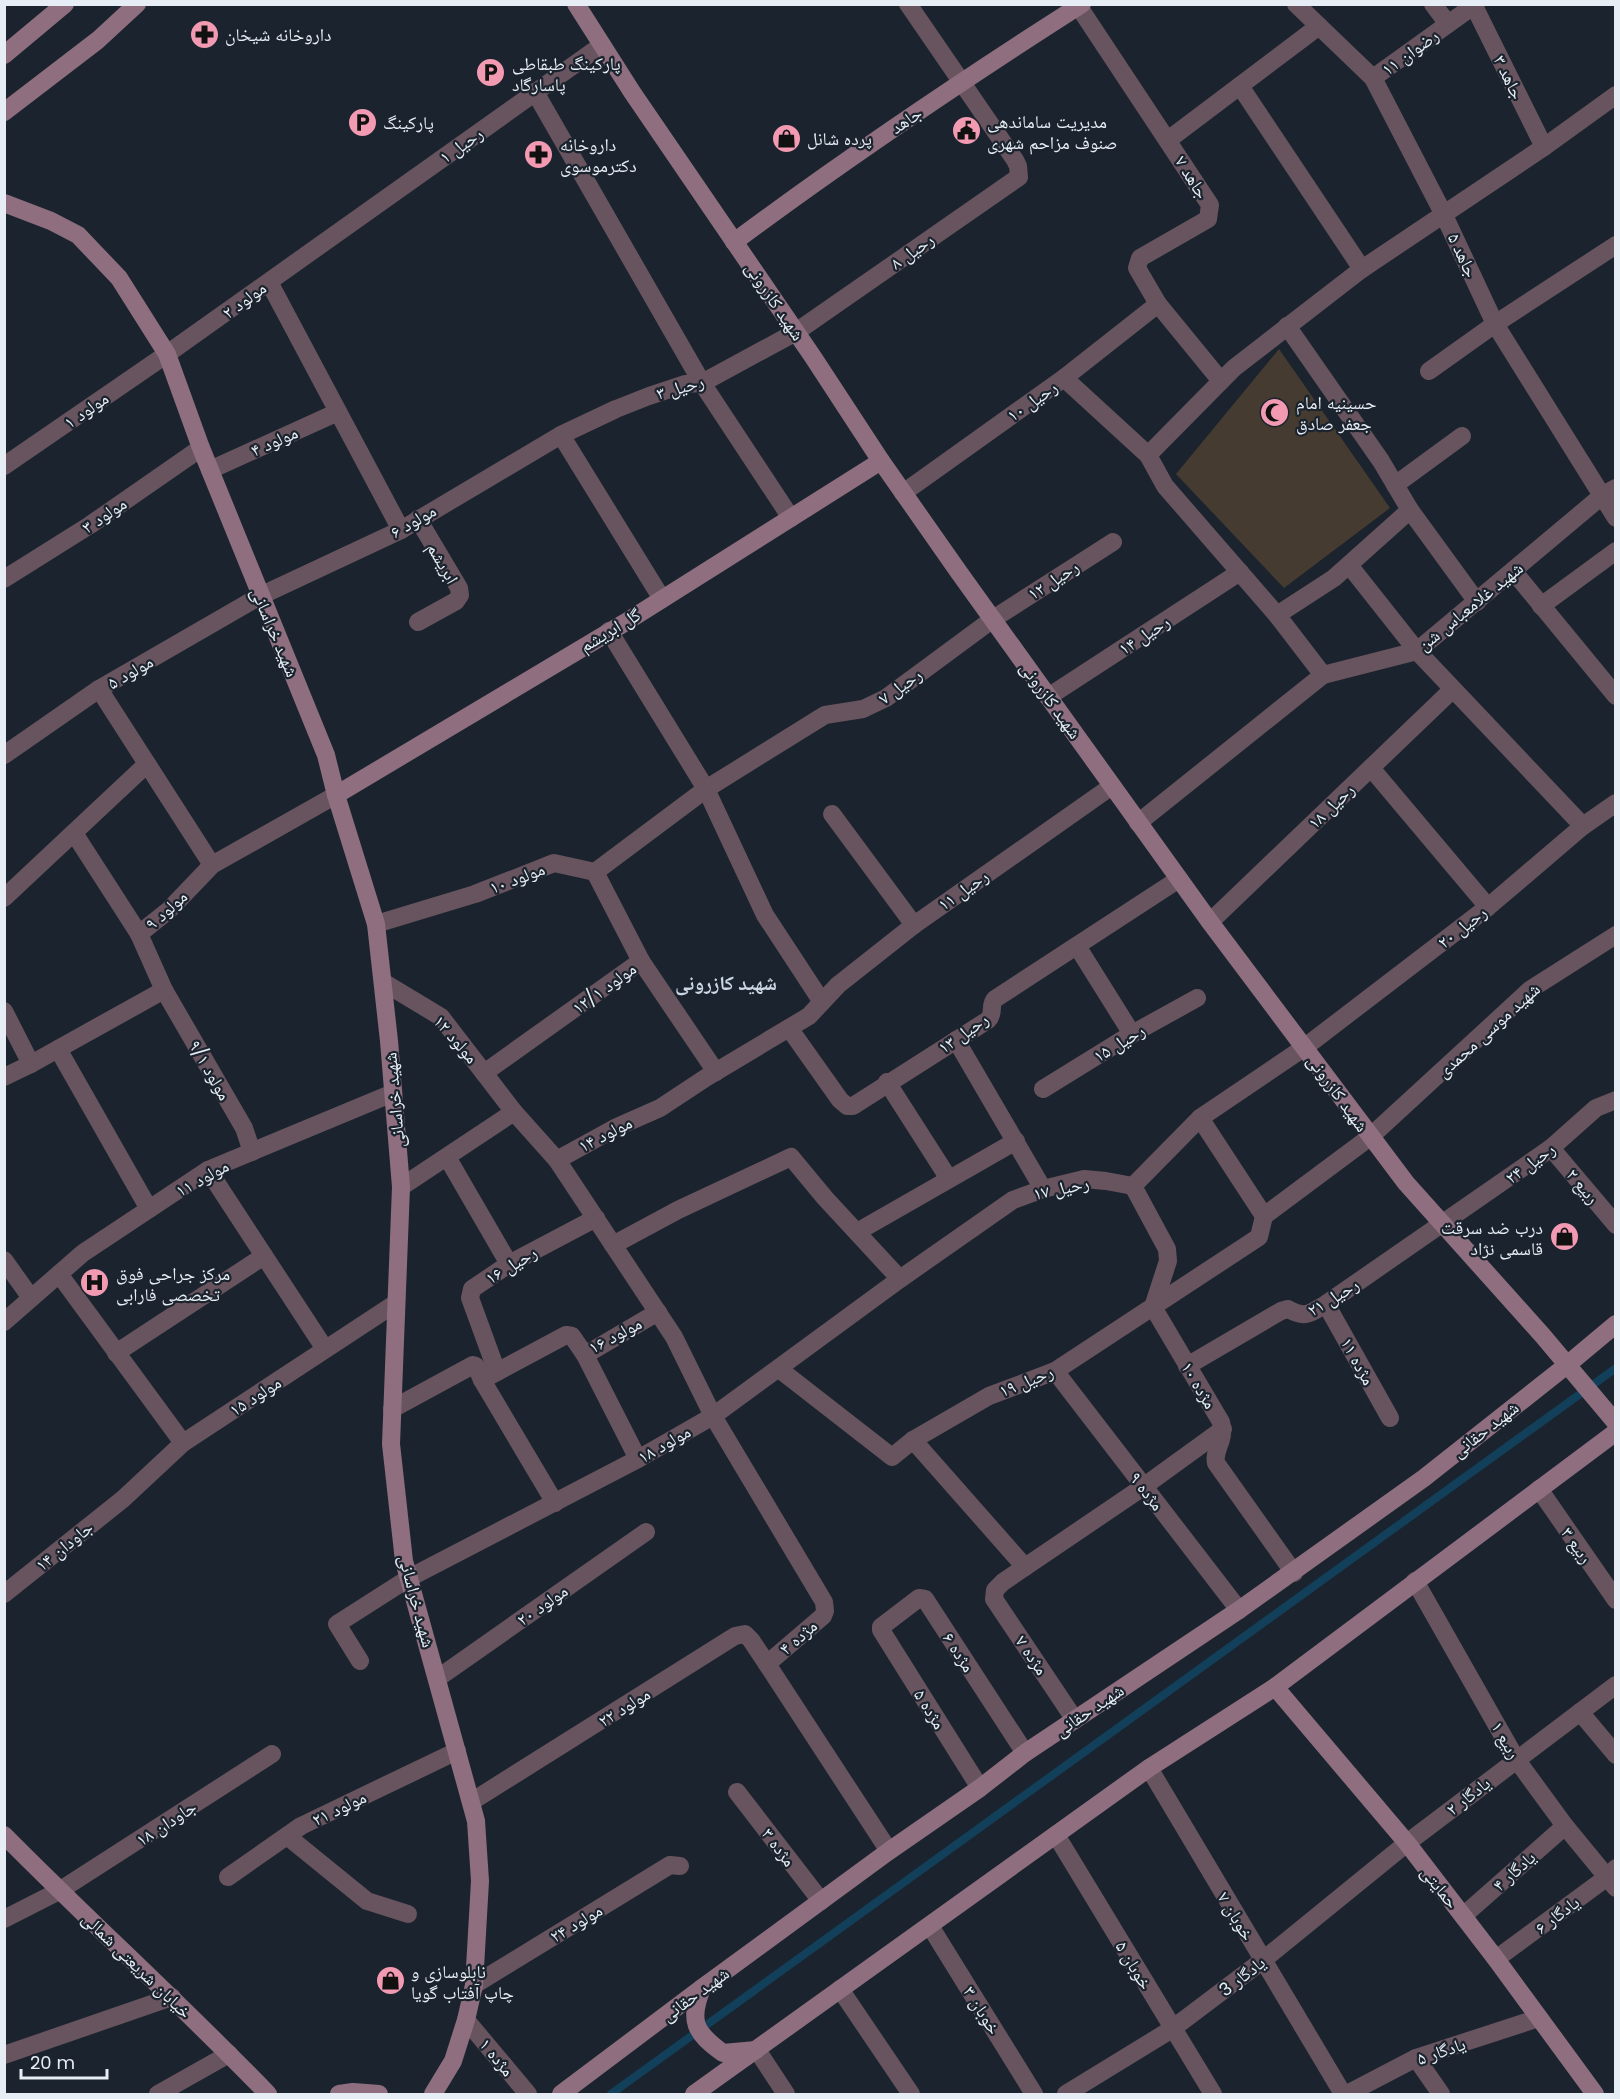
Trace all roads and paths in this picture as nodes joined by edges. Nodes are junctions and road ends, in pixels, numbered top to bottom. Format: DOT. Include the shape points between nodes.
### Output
graph roads {
  1 [pos="65,4"];
  2 [pos="137,4"];
  3 [pos="576,4"];
  4 [pos="908,4"];
  5 [pos="1296,4"];
  6 [pos="1433,4"];
  7 [pos="1079,5"];
  8 [pos="1475,5"];
  9 [pos="1448,24"];
  10 [pos="1319,26"];
  11 [pos="602,45"];
  12 [pos="6,51"];
  13 [pos="1373,78"];
  14 [pos="962,82"];
  15 [pos="1240,86"];
  16 [pos="535,92"];
  17 [pos="1616,95"];
  18 [pos="4,112"];
  19 [pos="1168,140"];
  20 [pos="1544,147"];
  21 [pos="4,203"];
  22 [pos="1443,213"];
  23 [pos="734,242"];
  24 [pos="320,245"];
  25 [pos="1616,245"];
  26 [pos="1362,269"];
  27 [pos="269,282"];
  28 [pos="1158,304"];
  29 [pos="1495,324"];
  30 [pos="1287,327"];
  31 [pos="796,332"];
  32 [pos="167,354"];
  33 [pos="1429,371"];
  34 [pos="1064,378"];
  35 [pos="1221,381"];
  36 [pos="702,383"];
  37 [pos="338,412"];
  38 [pos="561,435"];
  39 [pos="1462,436"];
  40 [pos="201,448"];
  41 [pos="1149,455"];
  42 [pos="882,461"];
  43 [pos="4,466"];
  44 [pos="210,470"];
  45 [pos="1395,484"];
  46 [pos="1609,491"];
  47 [pos="903,493"];
  48 [pos="1410,510"];
  49 [pos="791,518"];
  50 [pos="1616,518"];
  51 [pos="417,519"];
  52 [pos="401,530"];
  53 [pos="1113,542"];
  54 [pos="1616,551"];
  55 [pos="1349,565"];
  56 [pos="1240,572"];
  57 [pos="1514,572"];
  58 [pos="4,579"];
  59 [pos="260,596"];
  60 [pos="662,599"];
  61 [pos="1477,602"];
  62 [pos="1541,606"];
  63 [pos="1277,615"];
  64 [pos="993,619"];
  65 [pos="418,622"];
  66 [pos="609,631"];
  67 [pos="1418,651"];
  68 [pos="1323,675"];
  69 [pos="99,689"];
  70 [pos="1452,690"];
  71 [pos="1616,696"];
  72 [pos="1048,697"];
  73 [pos="4,755"];
  74 [pos="147,764"];
  75 [pos="1371,768"];
  76 [pos="1112,786"];
  77 [pos="706,789"];
  78 [pos="336,795"];
  79 [pos="1616,803"];
  80 [pos="832,814"];
  81 [pos="1138,823"];
  82 [pos="1583,826"];
  83 [pos="74,833"];
  84 [pos="212,865"];
  85 [pos="595,872"];
  86 [pos="1179,879"];
  87 [pos="4,898"];
  88 [pos="1488,907"];
  89 [pos="1210,922"];
  90 [pos="376,924"];
  91 [pos="914,925"];
  92 [pos="139,934"];
  93 [pos="1616,935"];
  94 [pos="1077,946"];
  95 [pos="642,961"];
  96 [pos="382,982"];
  97 [pos="164,990"];
  98 [pos="1197,998"];
  99 [pos="822,1002"];
  100 [pos="4,1011"];
  101 [pos="789,1028"];
  102 [pos="1132,1034"];
  103 [pos="956,1040"];
  104 [pos="1305,1047"];
  105 [pos="58,1049"];
  106 [pos="32,1064"];
  107 [pos="716,1072"];
  108 [pos="484,1073"];
  109 [pos="4,1077"];
  110 [pos="887,1082"];
  111 [pos="1043,1089"];
  112 [pos="393,1093"];
  113 [pos="1616,1100"];
  114 [pos="514,1112"];
  115 [pos="1200,1119"];
  116 [pos="1370,1137"];
  117 [pos="1016,1141"];
  118 [pos="1551,1148"];
  119 [pos="252,1152"];
  120 [pos="447,1157"];
  121 [pos="557,1160"];
  122 [pos="208,1170"];
  123 [pos="949,1179"];
  124 [pos="1133,1186"];
  125 [pos="401,1187"];
  126 [pos="1043,1189"];
  127 [pos="149,1209"];
  128 [pos="1264,1216"];
  129 [pos="596,1218"];
  130 [pos="1443,1224"];
  131 [pos="1616,1225"];
  132 [pos="857,1232"];
  133 [pos="613,1245"];
  134 [pos="264,1256"];
  135 [pos="4,1260"];
  136 [pos="508,1264"];
  137 [pos="59,1274"];
  138 [pos="900,1279"];
  139 [pos="31,1298"];
  140 [pos="396,1303"];
  141 [pos="1326,1304"];
  142 [pos="1153,1307"];
  143 [pos="658,1312"];
  144 [pos="4,1322"];
  145 [pos="1616,1324"];
  146 [pos="325,1349"];
  147 [pos="116,1353"];
  148 [pos="585,1355"];
  149 [pos="1567,1365"];
  150 [pos="1187,1366"];
  151 [pos="779,1369"];
  152 [pos="1055,1371"];
  153 [pos="490,1376"];
  154 [pos="392,1408"];
  155 [pos="713,1416"];
  156 [pos="1390,1418"];
  157 [pos="1616,1423"];
  158 [pos="1223,1429"];
  159 [pos="1616,1432"];
  160 [pos="913,1440"];
  161 [pos="183,1443"];
  162 [pos="638,1459"];
  163 [pos="1143,1487"];
  164 [pos="1539,1489"];
  165 [pos="123,1499"];
  166 [pos="555,1503"];
  167 [pos="646,1532"];
  168 [pos="1025,1567"];
  169 [pos="1294,1573"];
  170 [pos="409,1578"];
  171 [pos="1415,1581"];
  172 [pos="8,1586"];
  173 [pos="1616,1600"];
  174 [pos="1239,1610"];
  175 [pos="880,1630"];
  176 [pos="360,1660"];
  177 [pos="767,1664"];
  178 [pos="438,1678"];
  179 [pos="1616,1685"];
  180 [pos="1275,1688"];
  181 [pos="1580,1712"];
  182 [pos="1075,1720"];
  183 [pos="457,1751"];
  184 [pos="1025,1753"];
  185 [pos="272,1754"];
  186 [pos="1616,1755"];
  187 [pos="1516,1759"];
  188 [pos="1149,1768"];
  189 [pos="980,1788"];
  190 [pos="737,1792"];
  191 [pos="471,1802"];
  192 [pos="1565,1826"];
  193 [pos="4,1835"];
  194 [pos="1056,1835"];
  195 [pos="287,1836"];
  196 [pos="1407,1843"];
  197 [pos="889,1851"];
  198 [pos="680,1866"];
  199 [pos="228,1877"];
  200 [pos="1612,1878"];
  201 [pos="59,1891"];
  202 [pos="821,1901"];
  203 [pos="408,1914"];
  204 [pos="1463,1917"];
  205 [pos="4,1919"];
  206 [pos="930,1926"];
  207 [pos="1496,1959"];
  208 [pos="1262,1960"];
  209 [pos="474,1985"];
  210 [pos="702,1988"];
  211 [pos="840,1989"];
  212 [pos="172,1997"];
  213 [pos="1539,2018"];
  214 [pos="466,2020"];
  215 [pos="1172,2029"];
  216 [pos="757,2050"];
  217 [pos="229,2054"];
  218 [pos="4,2055"];
  219 [pos="1416,2058"];
  220 [pos="158,2094"];
  221 [pos="268,2094"];
  222 [pos="339,2094"];
  223 [pos="379,2094"];
  224 [pos="433,2094"];
  225 [pos="528,2094"];
  226 [pos="561,2094"];
  227 [pos="694,2094"];
  228 [pos="786,2094"];
  229 [pos="910,2094"];
  230 [pos="1034,2094"];
  231 [pos="1066,2094"];
  232 [pos="1213,2094"];
  233 [pos="1345,2094"];
  234 [pos="1441,2094"];
  235 [pos="1595,2094"];
  1 -- 12 [label="street"];
  2 -- 18 [label="street" via="98,40"];
  3 -- 11 [label="street, شهید کازرونی"];
  4 -- 14 [label="street"];
  5 -- 10 [label="street, جاهد ۵"];
  6 -- 9 [label="street"];
  7 -- 14 [label="street, جاهد"];
  7 -- 19 [label="street, جاهد ۷"];
  8 -- 9 [label="street, رضوان ۱۱"];
  8 -- 20 [label="street, جاهد ۳"];
  9 -- 13 [label="street, رضوان ۱۱"];
  10 -- 13 [label="street, جاهد ۵"];
  10 -- 15 [label="street"];
  11 -- 16 [label="street, رحیل ۱"];
  11 -- 23 [label="street, شهید کازرونی"];
  13 -- 22 [label="street, جاهد ۵"];
  14 -- 23 [label="street, جاهد" via="821,177"];
  14 -- 31 [label="street, رحیل ۸" via="1018,166 1019,177"];
  15 -- 19 [label="street"];
  15 -- 26 [label="street"];
  16 -- 24 [label="street, رحیل ۱"];
  16 -- 36 [label="street"];
  17 -- 20 [label="street"];
  19 -- 28 [label="street, جاهد ۷" via="1210,205 1208,219 1140,258 1137,268"];
  20 -- 22 [label="street"];
  21 -- 32 [label="street, شهید خراسانی" via="51,220 78,235 119,278"];
  22 -- 26 [label="street"];
  22 -- 29 [label="street, جاهد ۵"];
  23 -- 31 [label="street, شهید کازرونی"];
  24 -- 27 [label="street, مولود ۲"];
  25 -- 29 [label="street"];
  26 -- 30 [label="street"];
  27 -- 32 [label="street, مولود ۲"];
  27 -- 37 [label="street"];
  28 -- 34 [label="street, رحیل ۱۰"];
  28 -- 35 [label="street, جاهد ۷"];
  29 -- 33 [label="street"];
  29 -- 46 [label="street, جاهد ۵"];
  30 -- 35 [label="street"];
  30 -- 45 [label="street"];
  31 -- 36 [label="street, رحیل ۳"];
  31 -- 42 [label="street, شهید کازرونی"];
  32 -- 40 [label="street, شهید خراسانی"];
  32 -- 43 [label="street, مولود ۱"];
  34 -- 41 [label="street"];
  34 -- 47 [label="street, رحیل ۱۰"];
  35 -- 41 [label="street"];
  36 -- 38 [label="street, رحیل ۳" via="685,384 649,396"];
  36 -- 49 [label="street"];
  37 -- 44 [label="street, مولود ۴"];
  37 -- 52 [label="street"];
  38 -- 51 [label="street, مولود ۶"];
  38 -- 60 [label="street"];
  39 -- 45 [label="street"];
  40 -- 44 [label="street, شهید خراسانی"];
  40 -- 58 [label="street, مولود ۳"];
  41 -- 56 [label="street" via="1165,486"];
  42 -- 47 [label="street, شهید کازرونی"];
  42 -- 49 [label="street, گل ابریشم"];
  44 -- 59 [label="street, شهید خراسانی"];
  45 -- 48 [label="street"];
  46 -- 50 [label="street, جاهد ۵"];
  46 -- 57 [label="street, شهید غلامعباس شن"];
  47 -- 64 [label="street, شهید کازرونی"];
  48 -- 55 [label="street"];
  48 -- 61 [label="street"];
  49 -- 60 [label="street, گل ابریشم"];
  51 -- 52 [label="street, مولود ۶"];
  51 -- 65 [label="street, ابریشم" via="460,595"];
  52 -- 59 [label="street, مولود ۶"];
  53 -- 64 [label="street, رحیل ۱۲"];
  54 -- 62 [label="street"];
  55 -- 63 [label="street"];
  55 -- 67 [label="street"];
  56 -- 63 [label="street"];
  56 -- 72 [label="street, رحیل ۱۴"];
  57 -- 61 [label="street, شهید غلامعباس شن"];
  57 -- 62 [label="street"];
  59 -- 69 [label="street, مولود ۵"];
  59 -- 78 [label="street, شهید خراسانی" via="326,755"];
  60 -- 66 [label="street, گل ابریشم"];
  61 -- 67 [label="street, شهید غلامعباس شن"];
  62 -- 71 [label="street"];
  63 -- 68 [label="street"];
  64 -- 72 [label="street, شهید کازرونی"];
  64 -- 77 [label="street, رحیل ۷" via="875,705 825,715"];
  66 -- 77 [label="street"];
  66 -- 78 [label="street, گل ابریشم"];
  67 -- 68 [label="street, شهید غلامعباس شن"];
  67 -- 70 [label="street"];
  68 -- 81 [label="street, شهید غلامعباس شن"];
  69 -- 73 [label="street, مولود ۵"];
  69 -- 74 [label="street"];
  70 -- 75 [label="street, رحیل ۱۸"];
  70 -- 82 [label="street"];
  72 -- 76 [label="street, شهید کازرونی"];
  74 -- 83 [label="street"];
  74 -- 84 [label="street"];
  75 -- 88 [label="street"];
  75 -- 89 [label="street, رحیل ۱۸"];
  76 -- 81 [label="street, شهید کازرونی"];
  76 -- 91 [label="street, رحیل ۱۱"];
  77 -- 85 [label="street"];
  77 -- 99 [label="street" via="765,915"];
  78 -- 84 [label="street, مولود ۹"];
  78 -- 90 [label="street, شهید خراسانی"];
  79 -- 82 [label="street, رحیل ۲۰"];
  80 -- 91 [label="street"];
  81 -- 86 [label="street, شهید کازرونی"];
  82 -- 88 [label="street, رحیل ۲۰"];
  83 -- 87 [label="street"];
  83 -- 92 [label="street"];
  84 -- 92 [label="street, مولود ۹" via="170,910"];
  85 -- 90 [label="street, مولود ۱۰" via="554,863 475,894"];
  85 -- 95 [label="street, مولود ۱۲/۱"];
  86 -- 89 [label="street, شهید کازرونی"];
  86 -- 94 [label="street, رحیل ۱۳"];
  88 -- 104 [label="street, رحیل ۲۰"];
  89 -- 104 [label="street, شهید کازرونی"];
  90 -- 96 [label="street, شهید خراسانی"];
  91 -- 99 [label="street, رحیل ۱۱" via="838,984"];
  92 -- 97 [label="street, مولود ۹"];
  93 -- 116 [label="street, شهید موسی محمدی" via="1531,988"];
  94 -- 102 [label="street"];
  94 -- 103 [label="street, رحیل ۱۳" via="995,999 992,1017"];
  95 -- 107 [label="street"];
  95 -- 108 [label="street, مولود ۱۲/۱"];
  96 -- 108 [label="street, مولود ۱۲" via="441,1017"];
  96 -- 112 [label="street, شهید خراسانی"];
  97 -- 105 [label="street"];
  97 -- 119 [label="street, مولود ۹/۱" via="244,1128"];
  98 -- 102 [label="street, رحیل ۱۵"];
  99 -- 101 [label="street, مولود ۱۴"];
  100 -- 106 [label="street"];
  101 -- 107 [label="street, مولود ۱۴"];
  101 -- 110 [label="street, رحیل ۱۳" via="848,1106"];
  102 -- 111 [label="street, رحیل ۱۵"];
  103 -- 110 [label="street, رحیل ۱۳"];
  103 -- 117 [label="street"];
  104 -- 115 [label="street"];
  104 -- 116 [label="street, شهید کازرونی"];
  105 -- 106 [label="street"];
  105 -- 127 [label="street"];
  106 -- 109 [label="street"];
  107 -- 121 [label="street, مولود ۱۴" via="660,1108"];
  108 -- 114 [label="street, مولود ۱۲"];
  110 -- 123 [label="street"];
  112 -- 119 [label="street, مولود ۱۱"];
  112 -- 125 [label="street, شهید خراسانی"];
  113 -- 118 [label="street, رحیل ۲۴" via="1596,1108"];
  114 -- 120 [label="street"];
  114 -- 121 [label="street, مولود ۱۴"];
  115 -- 124 [label="street"];
  115 -- 128 [label="street"];
  116 -- 128 [label="street, رحیل ۱۹"];
  116 -- 130 [label="street, شهید کازرونی"];
  117 -- 123 [label="street"];
  117 -- 126 [label="street"];
  118 -- 130 [label="street, رحیل ۲۴"];
  118 -- 131 [label="street, ربیع ۲"];
  119 -- 122 [label="street, مولود ۱۱"];
  120 -- 125 [label="street"];
  120 -- 136 [label="street"];
  121 -- 129 [label="street, مژده ۴"];
  122 -- 127 [label="street, مولود ۱۱"];
  122 -- 134 [label="street"];
  123 -- 132 [label="street"];
  124 -- 126 [label="street, رحیل ۱۷" via="1084,1179"];
  124 -- 142 [label="street" via="1167,1249 1168,1261"];
  125 -- 140 [label="street, شهید خراسانی"];
  126 -- 138 [label="street, رحیل ۱۷" via="1013,1200"];
  127 -- 137 [label="street, مولود ۱۱" via="84,1252"];
  128 -- 142 [label="street, رحیل ۱۹" via="1259,1237"];
  129 -- 133 [label="street, مژده ۴"];
  129 -- 136 [label="street, رحیل ۱۶"];
  130 -- 141 [label="street, رحیل ۲۱"];
  130 -- 149 [label="street, شهید کازرونی"];
  132 -- 133 [label="street" via="791,1157"];
  132 -- 138 [label="street"];
  133 -- 143 [label="street, مژده ۴"];
  134 -- 146 [label="street"];
  134 -- 147 [label="street"];
  135 -- 139 [label="street"];
  136 -- 153 [label="street, رحیل ۱۶" via="470,1294"];
  137 -- 139 [label="street, مولود ۱۱"];
  137 -- 147 [label="street"];
  138 -- 151 [label="street, مولود ۱۸"];
  139 -- 144 [label="street, مولود ۱۱"];
  140 -- 146 [label="street, مولود ۱۵"];
  140 -- 154 [label="street, شهید خراسانی"];
  141 -- 150 [label="street, رحیل ۲۱" via="1300,1316 1288,1309 1281,1311"];
  141 -- 156 [label="street, مژده ۱۱"];
  142 -- 150 [label="street, مژده ۱۰"];
  142 -- 152 [label="street, رحیل ۱۹"];
  143 -- 148 [label="street, مولود ۱۶"];
  143 -- 155 [label="street, مژده ۴"];
  145 -- 149 [label="street, شهید حقانی"];
  146 -- 161 [label="street, مولود ۱۵"];
  147 -- 161 [label="street"];
  148 -- 153 [label="street, مولود ۱۶" via="569,1334"];
  148 -- 162 [label="street"];
  149 -- 157 [label="street, شهید کازرونی"];
  149 -- 169 [label="street, شهید حقانی" via="1424,1478"];
  150 -- 158 [label="street, مژده ۱۰"];
  151 -- 155 [label="street, مولود ۱۸"];
  151 -- 160 [label="street, رحیل ۱۹" via="892,1457"];
  152 -- 160 [label="street, رحیل ۱۹" via="989,1396"];
  152 -- 163 [label="street, مژده ۹"];
  153 -- 154 [label="street" via="473,1365"];
  153 -- 166 [label="street"];
  154 -- 170 [label="street, شهید خراسانی" via="391,1444"];
  155 -- 162 [label="street, مولود ۱۸"];
  155 -- 177 [label="street, مژده ۴" via="824,1602 823,1616"];
  158 -- 163 [label="street"];
  158 -- 169 [label="street, مژده ۱۰" via="1216,1463"];
  159 -- 164 [label="street"];
  160 -- 168 [label="street"];
  161 -- 165 [label="street, مولود ۱۵"];
  162 -- 166 [label="street, مولود ۱۸"];
  163 -- 168 [label="street"];
  163 -- 174 [label="street, مژده ۹"];
  164 -- 171 [label="street"];
  164 -- 173 [label="street, ربیع ۳"];
  165 -- 172 [label="street, جاودان ۱۴"];
  166 -- 170 [label="street, مولود ۱۸"];
  167 -- 178 [label="street, مولود ۲۰"];
  168 -- 182 [label="street, مژده ۷" via="995,1590 994,1599"];
  169 -- 174 [label="street, شهید حقانی"];
  170 -- 176 [label="street, مولود ۱۸" via="337,1624"];
  170 -- 178 [label="street, شهید خراسانی"];
  171 -- 180 [label="street"];
  171 -- 187 [label="street, ربیع ۱"];
  174 -- 182 [label="street, شهید حقانی"];
  175 -- 184 [label="street, مژده ۶" via="919,1598 925,1599"];
  175 -- 189 [label="street, مژده ۵"];
  177 -- 191 [label="street, مولود ۲۲" via="745,1634 735,1636"];
  177 -- 197 [label="street, مژده ۴"];
  178 -- 183 [label="street, شهید خراسانی"];
  179 -- 181 [label="street, یادگار ۲"];
  180 -- 188 [label="street"];
  180 -- 196 [label="street, حمایتی"];
  181 -- 186 [label="street"];
  181 -- 187 [label="street, یادگار ۲"];
  182 -- 184 [label="street, شهید حقانی"];
  183 -- 191 [label="street, شهید خراسانی"];
  183 -- 195 [label="street, مولود ۲۱"];
  184 -- 189 [label="street, شهید حقانی"];
  185 -- 201 [label="street, جاودان ۱۸"];
  187 -- 192 [label="street, ربیع ۱"];
  187 -- 196 [label="street, یادگار ۲"];
  188 -- 194 [label="street"];
  188 -- 208 [label="street, خوبان ۷"];
  189 -- 197 [label="street, شهید حقانی"];
  190 -- 202 [label="street, مژده ۳"];
  191 -- 209 [label="street, شهید خراسانی" via="480,1881"];
  192 -- 200 [label="street, ربیع ۱"];
  192 -- 204 [label="street, یادگار ۴"];
  193 -- 201 [label="street, خیابان شریعتی شمالی"];
  194 -- 206 [label="street"];
  194 -- 215 [label="street, خوبان ۵"];
  195 -- 199 [label="street, مولود ۲۱"];
  195 -- 203 [label="street" via="367,1901"];
  196 -- 204 [label="street, حمایتی"];
  196 -- 208 [label="street, یادگار 3"];
  197 -- 202 [label="street, شهید حقانی"];
  198 -- 209 [label="street, مولود ۲۴" via="670,1865"];
  200 -- 207 [label="street, یادگار ۶"];
  201 -- 205 [label="street, جاودان ۱۸"];
  201 -- 212 [label="street, خیابان شریعتی شمالی"];
  202 -- 210 [label="street, شهید حقانی"];
  204 -- 207 [label="street, حمایتی"];
  206 -- 211 [label="street"];
  206 -- 230 [label="street, خوبان ۳"];
  207 -- 213 [label="street, حمایتی"];
  208 -- 215 [label="street, یادگار 3"];
  208 -- 233 [label="street, خوبان ۷"];
  209 -- 214 [label="street, شهید خراسانی"];
  210 -- 216 [label="street" via="694,2021 705,2040 723,2053"];
  210 -- 226 [label="street, شهید حقانی"];
  211 -- 216 [label="street"];
  211 -- 229 [label="street"];
  212 -- 217 [label="street, خیابان شریعتی شمالی"];
  212 -- 218 [label="street"];
  213 -- 219 [label="street, یادگار ۵"];
  213 -- 235 [label="street, حمایتی"];
  214 -- 224 [label="street, شهید خراسانی" via="453,2061"];
  214 -- 225 [label="street, مژده ۱"];
  215 -- 231 [label="street, یادگار 3"];
  215 -- 232 [label="street, خوبان ۵"];
  216 -- 227 [label="street"];
  216 -- 228 [label="street"];
  217 -- 220 [label="street"];
  217 -- 221 [label="street, خیابان شریعتی شمالی"];
  219 -- 233 [label="street, یادگار ۵"];
  219 -- 234 [label="street"];
  222 -- 223 [label="street"];
}
